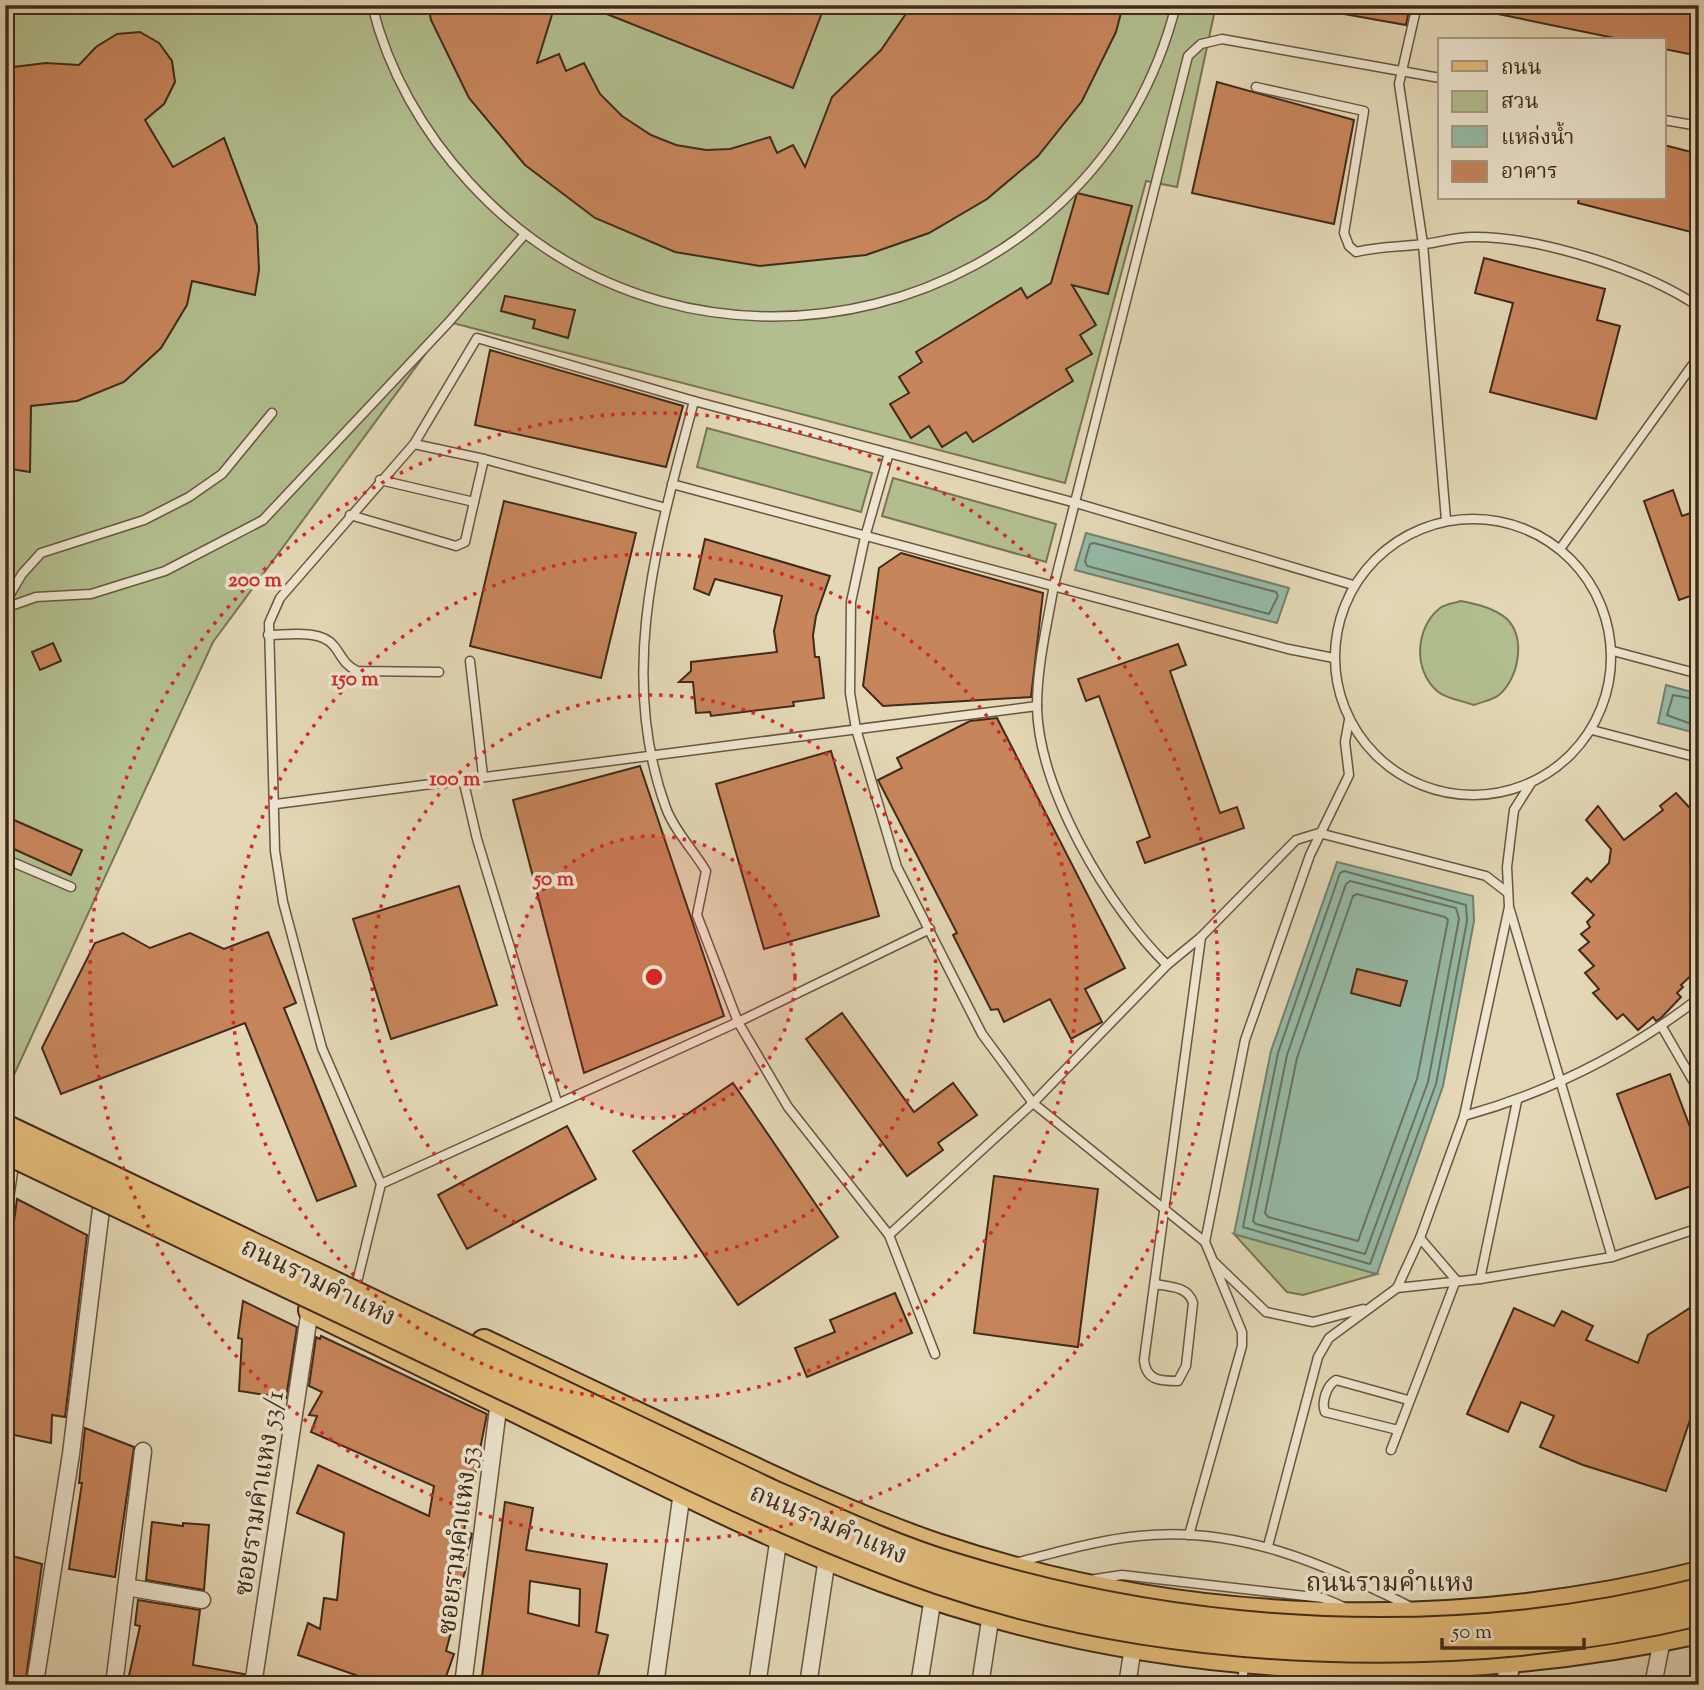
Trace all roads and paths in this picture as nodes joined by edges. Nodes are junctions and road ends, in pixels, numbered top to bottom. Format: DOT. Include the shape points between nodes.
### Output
graph roads {
  1 [pos="372,5"];
  2 [pos="1176,5"];
  3 [pos="1418,5"];
  4 [pos="1402,71"];
  5 [pos="1438,78"];
  6 [pos="1256,87"];
  7 [pos="1666,120"];
  8 [pos="1699,126"];
  9 [pos="525,234"];
  10 [pos="1423,244"];
  11 [pos="1699,307"];
  12 [pos="1699,356"];
  13 [pos="694,401"];
  14 [pos="272,413"];
  15 [pos="414,444"];
  16 [pos="889,453"];
  17 [pos="484,459"];
  18 [pos="380,480"];
  19 [pos="672,484"];
  20 [pos="474,502"];
  21 [pos="1076,503"];
  22 [pos="666,508"];
  23 [pos="350,515"];
  24 [pos="1446,520"];
  25 [pos="865,537"];
  26 [pos="1560,549"];
  27 [pos="1054,585"];
  28 [pos="1353,585"];
  29 [pos="5,605"];
  30 [pos="268,635"];
  31 [pos="1612,651"];
  32 [pos="1334,658"];
  33 [pos="471,661"];
  34 [pos="439,672"];
  35 [pos="1699,674"];
  36 [pos="1037,706"];
  37 [pos="1349,720"];
  38 [pos="856,729"];
  39 [pos="1592,730"];
  40 [pos="653,757"];
  41 [pos="1699,758"];
  42 [pos="483,776"];
  43 [pos="463,779"];
  44 [pos="1531,783"];
  45 [pos="276,804"];
  46 [pos="1319,833"];
  47 [pos="5,859"];
  48 [pos="71,887"];
  49 [pos="1508,893"];
  50 [pos="1509,907"];
  51 [pos="930,929"];
  52 [pos="1201,937"];
  53 [pos="1167,965"];
  54 [pos="1699,998"];
  55 [pos="738,1023"];
  56 [pos="1662,1027"];
  57 [pos="1560,1081"];
  58 [pos="1699,1091"];
  59 [pos="1517,1101"];
  60 [pos="557,1102"];
  61 [pos="1033,1102"];
  62 [pos="5,1115"];
  63 [pos="1464,1116"];
  64 [pos="5,1127"];
  65 [pos="7,1159"];
  66 [pos="381,1184"];
  67 [pos="5,1198"];
  68 [pos="101,1209"];
  69 [pos="1165,1210"];
  70 [pos="1699,1228"];
  71 [pos="889,1235"];
  72 [pos="1420,1238"];
  73 [pos="1205,1242"];
  74 [pos="1612,1257"];
  75 [pos="1213,1261"];
  76 [pos="1480,1279"];
  77 [pos="1456,1280"];
  78 [pos="357,1282"];
  79 [pos="1155,1284"];
  80 [pos="1397,1287"];
  81 [pos="310,1309"];
  82 [pos="1366,1309"];
  83 [pos="936,1354"];
  84 [pos="1408,1400"];
  85 [pos="499,1401"];
  86 [pos="629,1410"];
  87 [pos="1398,1430"];
  88 [pos="671,1431"];
  89 [pos="1391,1450"];
  90 [pos="143,1451"];
  91 [pos="610,1456"];
  92 [pos="757,1472"];
  93 [pos="652,1477"];
  94 [pos="682,1492"];
  95 [pos="806,1493"];
  96 [pos="741,1519"];
  97 [pos="1189,1535"];
  98 [pos="784,1538"];
  99 [pos="1268,1546"];
  100 [pos="827,1558"];
  101 [pos="1002,1566"];
  102 [pos="1699,1574"];
  103 [pos="126,1587"];
  104 [pos="1635,1589"];
  105 [pos="1699,1591"];
  106 [pos="933,1597"];
  107 [pos="202,1600"];
  108 [pos="1699,1613"];
  109 [pos="991,1614"];
  110 [pos="1426,1614"];
  111 [pos="1699,1631"];
  112 [pos="1655,1641"];
  113 [pos="1133,1647"];
  114 [pos="1243,1674"];
  115 [pos="1508,1674"];
  116 [pos="40,1684"];
  117 [pos="114,1685"];
  118 [pos="253,1685"];
  119 [pos="463,1685"];
  120 [pos="655,1685"];
  121 [pos="757,1685"];
  122 [pos="808,1685"];
  123 [pos="919,1685"];
  124 [pos="980,1685"];
  125 [pos="1127,1685"];
  126 [pos="1653,1685"];
  1 -- 9 [label="lane" via="394,71 419,118 449,161"];
  2 -- 9 [label="lane" via="1152,78 1107,151 1067,198 1010,245 946,281 876,305 803,317 729,315 645,296 588,273"];
  3 -- 4 [label="lane"];
  4 -- 5 [label="lane"];
  4 -- 10 [label="lane" via="1399,84"];
  4 -- 21 [label="lane" via="1222,39 1201,44 1188,56"];
  6 -- 10 [label="lane" via="1364,111 1345,239 1356,252 1383,245"];
  7 -- 8 [label="lane"];
  9 -- 29 [label="lane" via="263,520 166,571 91,594 36,597"];
  10 -- 11 [label="lane" via="1472,237 1542,246 1596,260"];
  10 -- 24 [label="lane"];
  12 -- 26 [label="lane"];
  13 -- 15 [label="lane" via="477,338"];
  13 -- 16 [label="lane"];
  13 -- 19 [label="lane"];
  14 -- 29 [label="lane" via="222,474 189,497 145,520 41,553 22,574"];
  15 -- 17 [label="lane"];
  15 -- 18 [label="lane"];
  16 -- 21 [label="lane"];
  16 -- 25 [label="lane"];
  17 -- 20 [label="lane"];
  17 -- 22 [label="lane"];
  18 -- 20 [label="lane"];
  18 -- 23 [label="lane"];
  19 -- 22 [label="lane"];
  19 -- 25 [label="lane"];
  20 -- 23 [label="lane" via="467,538 460,545"];
  21 -- 27 [label="lane"];
  21 -- 28 [label="lane"];
  22 -- 40 [label="lane" via="643,629 643,696"];
  23 -- 30 [label="lane" via="280,598"];
  24 -- 26 [label="lane" via="1486,518 1526,528"];
  24 -- 28 [label="lane" via="1409,533 1388,547"];
  25 -- 27 [label="lane"];
  25 -- 38 [label="lane" via="851,614 850,693"];
  26 -- 31 [label="lane" via="1587,578 1605,612"];
  27 -- 32 [label="lane"];
  27 -- 36 [label="lane"];
  28 -- 32 [label="lane" via="1338,620"];
  30 -- 34 [label="lane" via="323,638 334,645 346,666 357,671"];
  30 -- 45 [label="lane"];
  31 -- 35 [label="lane"];
  31 -- 39 [label="lane" via="1608,692"];
  32 -- 37 [label="lane" via="1338,690"];
  33 -- 42 [label="lane"];
  36 -- 38 [label="lane"];
  36 -- 53 [label="lane" via="1048,766 1077,838 1119,910"];
  37 -- 44 [label="lane" via="1367,747 1398,773 1433,790 1473,796"];
  37 -- 46 [label="lane" via="1345,742 1349,775"];
  38 -- 40 [label="lane"];
  38 -- 51 [label="lane" via="897,867"];
  39 -- 41 [label="lane"];
  39 -- 44 [label="lane" via="1571,756"];
  40 -- 42 [label="lane"];
  40 -- 55 [label="lane" via="667,810 706,870 697,915"];
  42 -- 43 [label="lane"];
  43 -- 45 [label="lane"];
  43 -- 60 [label="lane"];
  44 -- 49 [label="lane" via="1514,810"];
  45 -- 66 [label="lane" via="275,851 299,972 322,1048"];
  46 -- 49 [label="lane" via="1486,876"];
  46 -- 52 [label="lane" via="1296,840"];
  46 -- 73 [label="lane" via="1245,1040"];
  47 -- 48 [label="lane"];
  49 -- 50 [label="lane"];
  50 -- 57 [label="lane"];
  50 -- 63 [label="lane"];
  51 -- 55 [label="lane"];
  51 -- 61 [label="lane" via="982,1034"];
  52 -- 53 [label="lane"];
  52 -- 69 [label="lane"];
  53 -- 61 [label="lane"];
  54 -- 56 [label="lane"];
  55 -- 60 [label="lane"];
  55 -- 71 [label="lane" via="788,1107"];
  56 -- 57 [label="lane"];
  56 -- 58 [label="lane"];
  57 -- 59 [label="lane"];
  57 -- 74 [label="lane"];
  59 -- 63 [label="lane"];
  59 -- 76 [label="lane"];
  60 -- 66 [label="lane"];
  61 -- 69 [label="lane"];
  61 -- 71 [label="lane"];
  62 -- 78 [label="main road, ถนนรามคำแหง"];
  63 -- 72 [label="lane"];
  64 -- 105 [label="main road, ถนนรามคำแหง, bridge" via="771,1492 872,1536 1016,1583 1127,1608 1305,1628 1401,1629 1580,1615"];
  65 -- 67 [label="street"];
  65 -- 68 [label="main road, ถนนรามคำแหง"];
  65 -- 108 [label="main road, ถนนรามคำแหง, bridge" via="770,1515 933,1579 1024,1605 1125,1627 1220,1640 1403,1650 1584,1636"];
  66 -- 78 [label="lane"];
  68 -- 81 [label="main road, ถนนรามคำแหง"];
  68 -- 116 [label="street"];
  69 -- 73 [label="lane"];
  69 -- 79 [label="lane"];
  70 -- 74 [label="lane"];
  71 -- 83 [label="lane"];
  72 -- 77 [label="lane"];
  72 -- 80 [label="lane"];
  73 -- 75 [label="lane"];
  74 -- 76 [label="lane"];
  75 -- 82 [label="lane" via="1266,1312 1313,1322"];
  75 -- 97 [label="lane" via="1242,1332 1242,1346"];
  76 -- 77 [label="lane"];
  77 -- 80 [label="lane"];
  77 -- 84 [label="lane"];
  78 -- 86 [label="main road, ถนนรามคำแหง"];
  79 -- 79 [label="lane" via="1182,1290 1193,1303 1186,1366 1178,1381 1158,1380 1144,1366"];
  80 -- 82 [label="lane"];
  81 -- 85 [label="main road, ถนนรามคำแหง"];
  81 -- 118 [label="street, ซอยรามคำแหง 53/1"];
  82 -- 99 [label="lane" via="1329,1338 1318,1357"];
  84 -- 87 [label="lane"];
  84 -- 87 [label="lane" via="1336,1380 1326,1395 1325,1412"];
  85 -- 91 [label="main road, ถนนรามคำแหง"];
  85 -- 119 [label="street, ซอยรามคำแหง 53"];
  86 -- 88 [label="main road, ถนนรามคำแหง"];
  86 -- 91 [label="main road"];
  87 -- 89 [label="lane"];
  88 -- 92 [label="main road, ถนนรามคำแหง"];
  88 -- 93 [label="main road"];
  90 -- 103 [label="street"];
  91 -- 93 [label="main road, ถนนรามคำแหง"];
  92 -- 95 [label="main road, ถนนรามคำแหง"];
  92 -- 96 [label="main road"];
  93 -- 94 [label="main road, ถนนรามคำแหง"];
  94 -- 96 [label="main road, ถนนรามคำแหง"];
  94 -- 120 [label="street"];
  95 -- 98 [label="main road"];
  95 -- 101 [label="main road, ถนนรามคำแหง" via="936,1546"];
  96 -- 98 [label="main road, ถนนรามคำแหง"];
  97 -- 99 [label="lane"];
  97 -- 101 [label="lane" via="1113,1539"];
  98 -- 100 [label="main road, ถนนรามคำแหง"];
  98 -- 121 [label="street"];
  99 -- 110 [label="lane" via="1331,1568"];
  100 -- 106 [label="main road, ถนนรามคำแหง"];
  100 -- 122 [label="street"];
  101 -- 110 [label="main road, ถนนรามคำแหง" via="1082,1585 1200,1603 1356,1615"];
  102 -- 104 [label="main road, ถนนรามคำแหง"];
  103 -- 107 [label="street"];
  103 -- 117 [label="street"];
  104 -- 110 [label="main road, ถนนรามคำแหง" via="1571,1602"];
  104 -- 112 [label="main road"];
  106 -- 109 [label="main road, ถนนรามคำแหง"];
  106 -- 123 [label="street"];
  109 -- 113 [label="main road, ถนนรามคำแหง"];
  109 -- 124 [label="street"];
  111 -- 112 [label="main road, ถนนรามคำแหง"];
  112 -- 115 [label="main road, ถนนรามคำแหง"];
  112 -- 126 [label="street"];
  113 -- 114 [label="main road, ถนนรามคำแหง"];
  113 -- 125 [label="street"];
  114 -- 115 [label="main road, ถนนรามคำแหง" via="1382,1670"];
}
